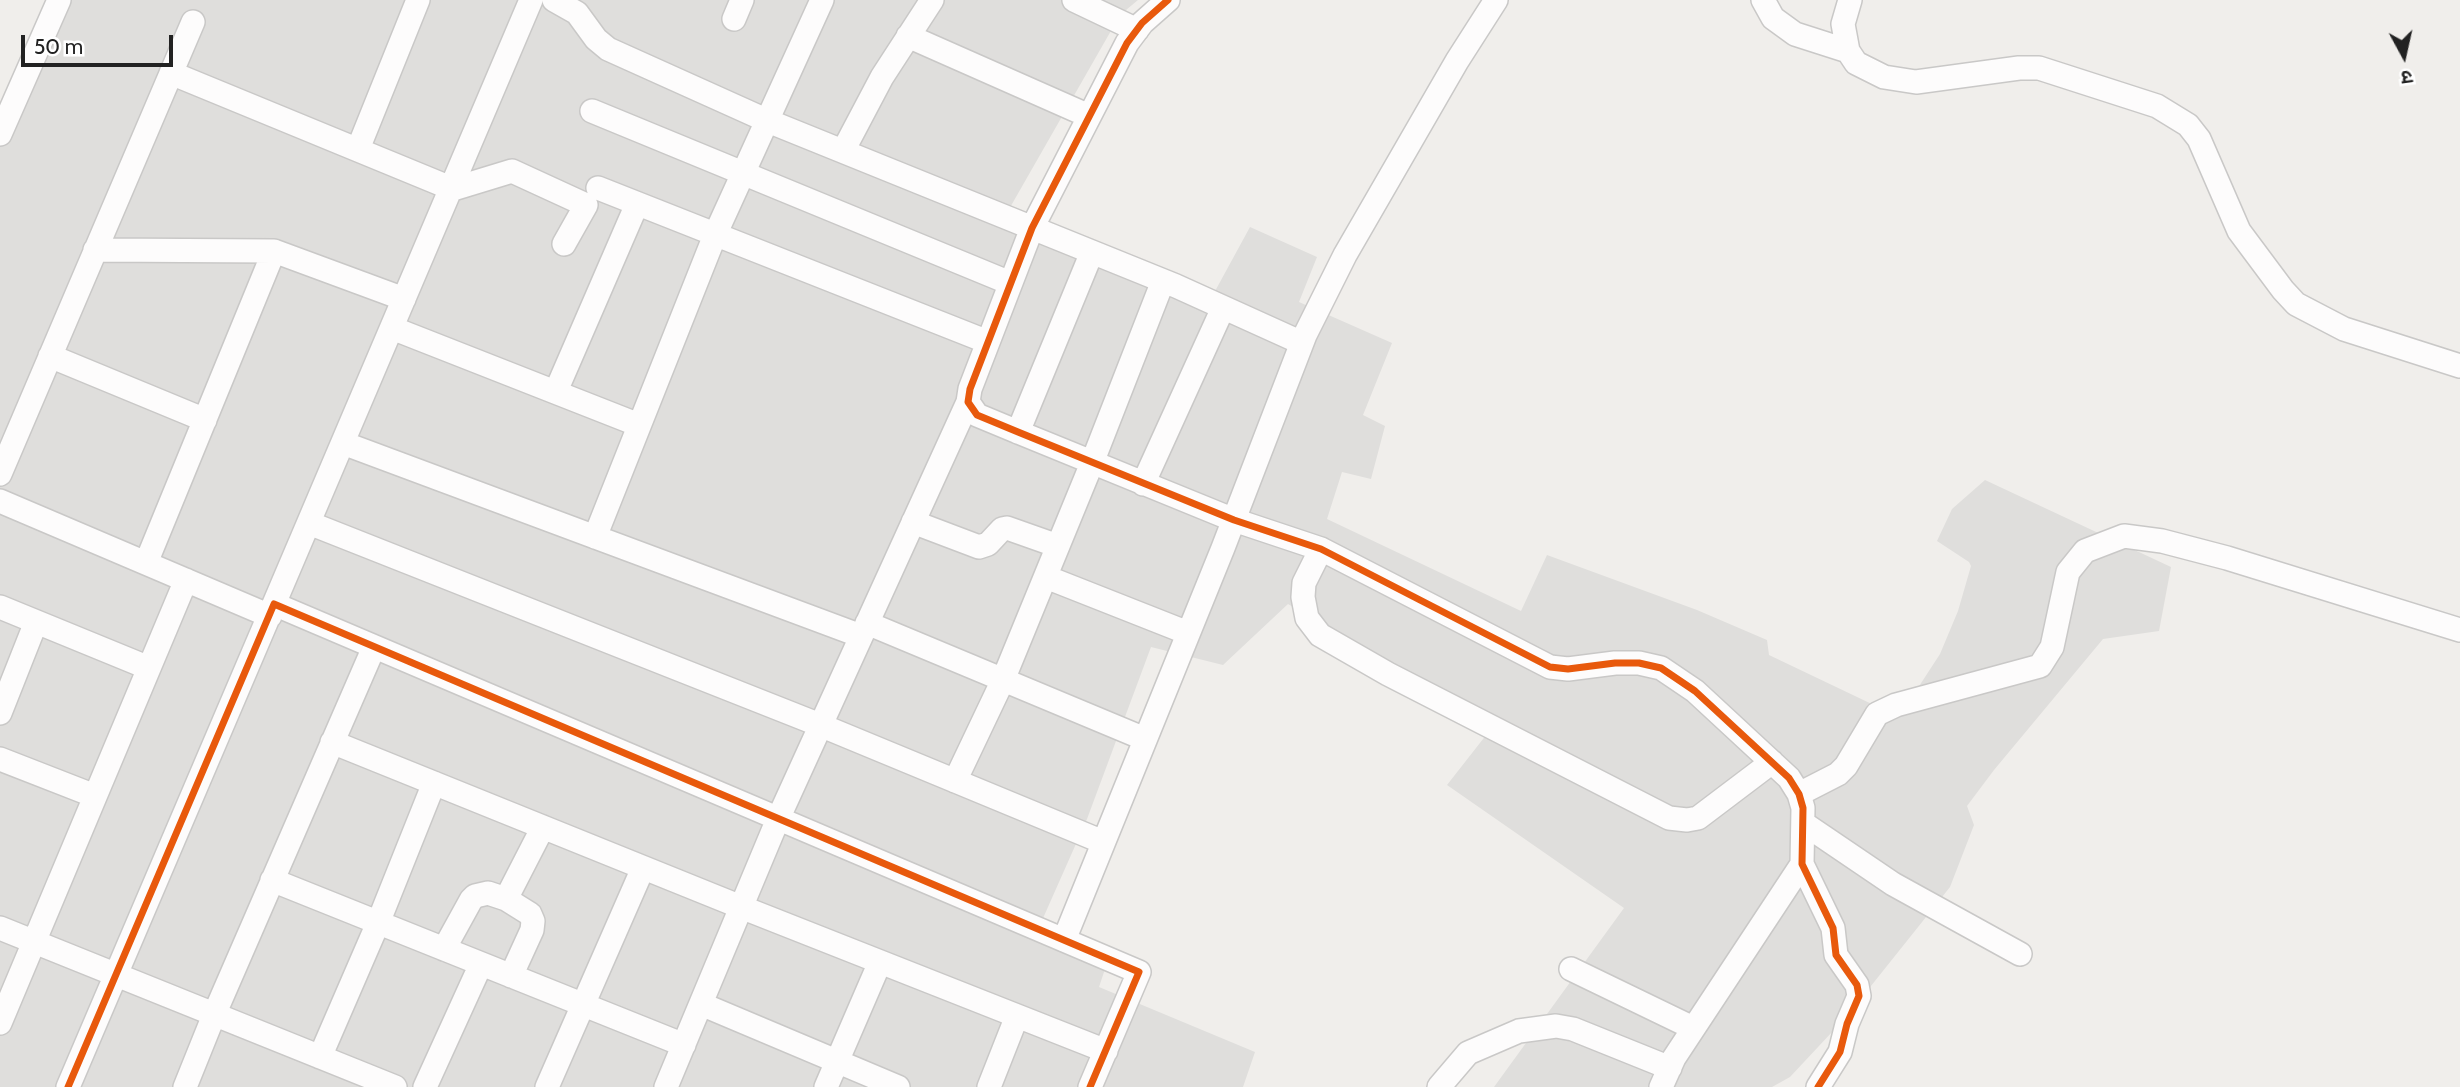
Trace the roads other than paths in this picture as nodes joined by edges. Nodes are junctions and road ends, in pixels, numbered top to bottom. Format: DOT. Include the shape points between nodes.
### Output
graph roads {
  1 [pos="59,0"];
  2 [pos="418,0"];
  3 [pos="531,0"];
  4 [pos="554,0"];
  5 [pos="822,0"];
  6 [pos="932,0"];
  7 [pos="1074,0"];
  8 [pos="1168,0"];
  9 [pos="1496,0"];
  10 [pos="1763,0"];
  11 [pos="1850,0"];
  12 [pos="1108,7"];
  13 [pos="193,22"];
  14 [pos="1137,30"];
  15 [pos="908,36"];
  16 [pos="1848,51"];
  17 [pos="171,73"];
  18 [pos="592,111"];
  19 [pos="1089,116"];
  20 [pos="768,121"];
  21 [pos="0,134"];
  22 [pos="358,149"];
  23 [pos="843,151"];
  24 [pos="744,174"];
  25 [pos="452,187"];
  26 [pos="598,188"];
  27 [pos="637,204"];
  28 [pos="1031,228"];
  29 [pos="715,235"];
  30 [pos="564,244"];
  31 [pos="95,250"];
  32 [pos="274,251"];
  33 [pos="1092,253"];
  34 [pos="1163,281"];
  35 [pos="1010,283"];
  36 [pos="404,299"];
  37 [pos="1223,308"];
  38 [pos="392,328"];
  39 [pos="988,342"];
  40 [pos="1302,344"];
  41 [pos="50,356"];
  42 [pos="2460,366"];
  43 [pos="556,391"];
  44 [pos="968,402"];
  45 [pos="205,420"];
  46 [pos="639,425"];
  47 [pos="1018,432"];
  48 [pos="343,443"];
  49 [pos="1092,463"];
  50 [pos="0,474"];
  51 [pos="1143,484"];
  52 [pos="0,501"];
  53 [pos="1234,520"];
  54 [pos="913,522"];
  55 [pos="309,523"];
  56 [pos="594,537"];
  57 [pos="1058,546"];
  58 [pos="1321,550"];
  59 [pos="146,563"];
  60 [pos="1046,577"];
  61 [pos="186,580"];
  62 [pos="0,607"];
  63 [pos="272,610"];
  64 [pos="36,622"];
  65 [pos="864,630"];
  66 [pos="2460,630"];
  67 [pos="1188,634"];
  68 [pos="374,647"];
  69 [pos="149,668"];
  70 [pos="1003,680"];
  71 [pos="0,713"];
  72 [pos="820,725"];
  73 [pos="1145,739"];
  74 [pos="332,742"];
  75 [pos="0,759"];
  76 [pos="1772,762"];
  77 [pos="955,781"];
  78 [pos="433,783"];
  79 [pos="1798,794"];
  80 [pos="95,796"];
  81 [pos="778,819"];
  82 [pos="1803,823"];
  83 [pos="543,827"];
  84 [pos="1103,842"];
  85 [pos="1802,864"];
  86 [pos="643,868"];
  87 [pos="272,880"];
  88 [pos="506,899"];
  89 [pos="741,907"];
  90 [pos="378,923"];
  91 [pos="0,928"];
  92 [pos="1063,940"];
  93 [pos="34,942"];
  94 [pos="444,949"];
  95 [pos="2020,954"];
  96 [pos="880,962"];
  97 [pos="481,964"];
  98 [pos="1571,968"];
  99 [pos="116,976"];
  100 [pos="511,976"];
  101 [pos="701,1004"];
  102 [pos="582,1005"];
  103 [pos="214,1015"];
  104 [pos="1017,1016"];
  105 [pos="0,1023"];
  106 [pos="1693,1028"];
  107 [pos="684,1045"];
  108 [pos="1106,1051"];
  109 [pos="320,1057"];
  110 [pos="837,1061"];
  111 [pos="1665,1078"];
  112 [pos="350,1079"];
  113 [pos="68,1087"];
  114 [pos="185,1087"];
  115 [pos="394,1087"];
  116 [pos="425,1087"];
  117 [pos="547,1087"];
  118 [pos="666,1087"];
  119 [pos="826,1087"];
  120 [pos="898,1087"];
  121 [pos="989,1087"];
  122 [pos="1090,1087"];
  123 [pos="1439,1087"];
  124 [pos="1818,1087"];
  1 -- 21 [label="street"];
  2 -- 22 [label="street"];
  3 -- 25 [label="street"];
  4 -- 20 [label="street" via="577,13 608,49"];
  5 -- 20 [label="street"];
  6 -- 15 [label="street"];
  7 -- 12 [label="street"];
  8 -- 14 [label="street"];
  9 -- 40 [label="street" via="1345,255"];
  10 -- 16 [label="street" via="1773,18 1796,34"];
  11 -- 16 [label="street" via="1843,24"];
  12 -- 14 [label="street"];
  13 -- 17 [label="street"];
  14 -- 19 [label="street"];
  15 -- 19 [label="street"];
  15 -- 23 [label="street"];
  16 -- 42 [label="street" via="1856,63 1884,77 1916,82 2039,68 2157,106 2188,125 2199,139 2239,231 2297,303 2344,329"];
  17 -- 22 [label="street"];
  17 -- 31 [label="street"];
  18 -- 24 [label="street"];
  19 -- 28 [label="street"];
  20 -- 23 [label="street"];
  20 -- 24 [label="street"];
  22 -- 25 [label="street"];
  23 -- 28 [label="street"];
  24 -- 29 [label="street"];
  24 -- 35 [label="street"];
  25 -- 30 [label="street" via="512,170 586,205"];
  25 -- 36 [label="street"];
  26 -- 27 [label="street"];
  27 -- 29 [label="street"];
  27 -- 43 [label="street"];
  28 -- 33 [label="street"];
  28 -- 35 [label="street"];
  29 -- 39 [label="street"];
  29 -- 46 [label="street"];
  31 -- 32 [label="street"];
  31 -- 41 [label="street"];
  32 -- 36 [label="street"];
  32 -- 45 [label="street"];
  33 -- 34 [label="street"];
  33 -- 47 [label="street"];
  34 -- 37 [label="street"];
  34 -- 49 [label="street"];
  35 -- 39 [label="street"];
  36 -- 38 [label="street"];
  37 -- 40 [label="street"];
  37 -- 51 [label="street"];
  38 -- 43 [label="street"];
  38 -- 48 [label="street"];
  39 -- 44 [label="street"];
  40 -- 53 [label="street"];
  41 -- 45 [label="street"];
  41 -- 50 [label="street"];
  43 -- 46 [label="street"];
  44 -- 47 [label="street" via="977,415"];
  44 -- 54 [label="street"];
  45 -- 59 [label="street"];
  46 -- 56 [label="street"];
  47 -- 49 [label="street"];
  48 -- 55 [label="street"];
  48 -- 56 [label="street"];
  49 -- 51 [label="street"];
  49 -- 57 [label="street"];
  51 -- 53 [label="street"];
  52 -- 59 [label="street"];
  53 -- 58 [label="street"];
  53 -- 67 [label="street"];
  54 -- 57 [label="street" via="979,547 1007,528"];
  54 -- 65 [label="street"];
  55 -- 63 [label="street"];
  55 -- 72 [label="street"];
  56 -- 65 [label="street"];
  57 -- 60 [label="street"];
  58 -- 76 [label="street" via="1549,667 1639,663 1661,668 1695,691"];
  58 -- 76 [label="street" via="1304,583 1303,597 1307,618 1321,635 1669,818 1698,818"];
  59 -- 61 [label="street"];
  60 -- 67 [label="street"];
  60 -- 70 [label="street"];
  61 -- 63 [label="street"];
  61 -- 69 [label="street"];
  62 -- 64 [label="street"];
  63 -- 68 [label="street"];
  63 -- 99 [label="street"];
  64 -- 69 [label="street"];
  64 -- 71 [label="street"];
  65 -- 70 [label="street"];
  65 -- 72 [label="street"];
  66 -- 79 [label="street" via="2227,558 2124,536 2085,551 2068,572 2052,648 2040,666 1896,705 1877,715 1846,766"];
  67 -- 73 [label="street"];
  68 -- 74 [label="street"];
  68 -- 81 [label="street"];
  69 -- 80 [label="street"];
  70 -- 73 [label="street"];
  70 -- 77 [label="street"];
  72 -- 77 [label="street"];
  72 -- 81 [label="street"];
  73 -- 84 [label="street"];
  74 -- 78 [label="street"];
  74 -- 87 [label="street"];
  75 -- 80 [label="street"];
  76 -- 79 [label="street"];
  77 -- 84 [label="street"];
  78 -- 83 [label="street"];
  78 -- 90 [label="street"];
  79 -- 82 [label="street"];
  80 -- 93 [label="street"];
  81 -- 89 [label="street"];
  81 -- 92 [label="street"];
  82 -- 85 [label="street"];
  82 -- 95 [label="street" via="1893,884"];
  83 -- 86 [label="street"];
  83 -- 88 [label="street"];
  84 -- 92 [label="street"];
  85 -- 106 [label="street"];
  85 -- 124 [label="street" via="1833,928 1836,955 1857,985 1859,996 1840,1052"];
  86 -- 89 [label="street"];
  86 -- 102 [label="street"];
  87 -- 90 [label="street"];
  87 -- 103 [label="street"];
  88 -- 94 [label="street" via="488,893 475,896"];
  88 -- 100 [label="street" via="530,914 533,921"];
  89 -- 96 [label="street"];
  89 -- 101 [label="street"];
  90 -- 94 [label="street"];
  90 -- 109 [label="street"];
  91 -- 93 [label="street"];
  92 -- 108 [label="street" via="1139,972"];
  93 -- 99 [label="street"];
  93 -- 105 [label="street"];
  94 -- 97 [label="street"];
  96 -- 104 [label="street"];
  96 -- 110 [label="street"];
  97 -- 100 [label="street"];
  97 -- 116 [label="street"];
  98 -- 106 [label="street"];
  99 -- 103 [label="street"];
  99 -- 113 [label="street"];
  100 -- 102 [label="street"];
  101 -- 107 [label="street"];
  101 -- 110 [label="street"];
  102 -- 107 [label="street"];
  102 -- 117 [label="street"];
  103 -- 109 [label="street"];
  103 -- 114 [label="street"];
  104 -- 108 [label="street"];
  104 -- 121 [label="street"];
  106 -- 111 [label="street"];
  107 -- 118 [label="street"];
  108 -- 122 [label="street"];
  109 -- 112 [label="street"];
  110 -- 119 [label="street"];
  110 -- 120 [label="street"];
  111 -- 123 [label="street" via="1573,1028 1556,1026 1519,1031 1468,1053"];
  112 -- 115 [label="street"];
}
